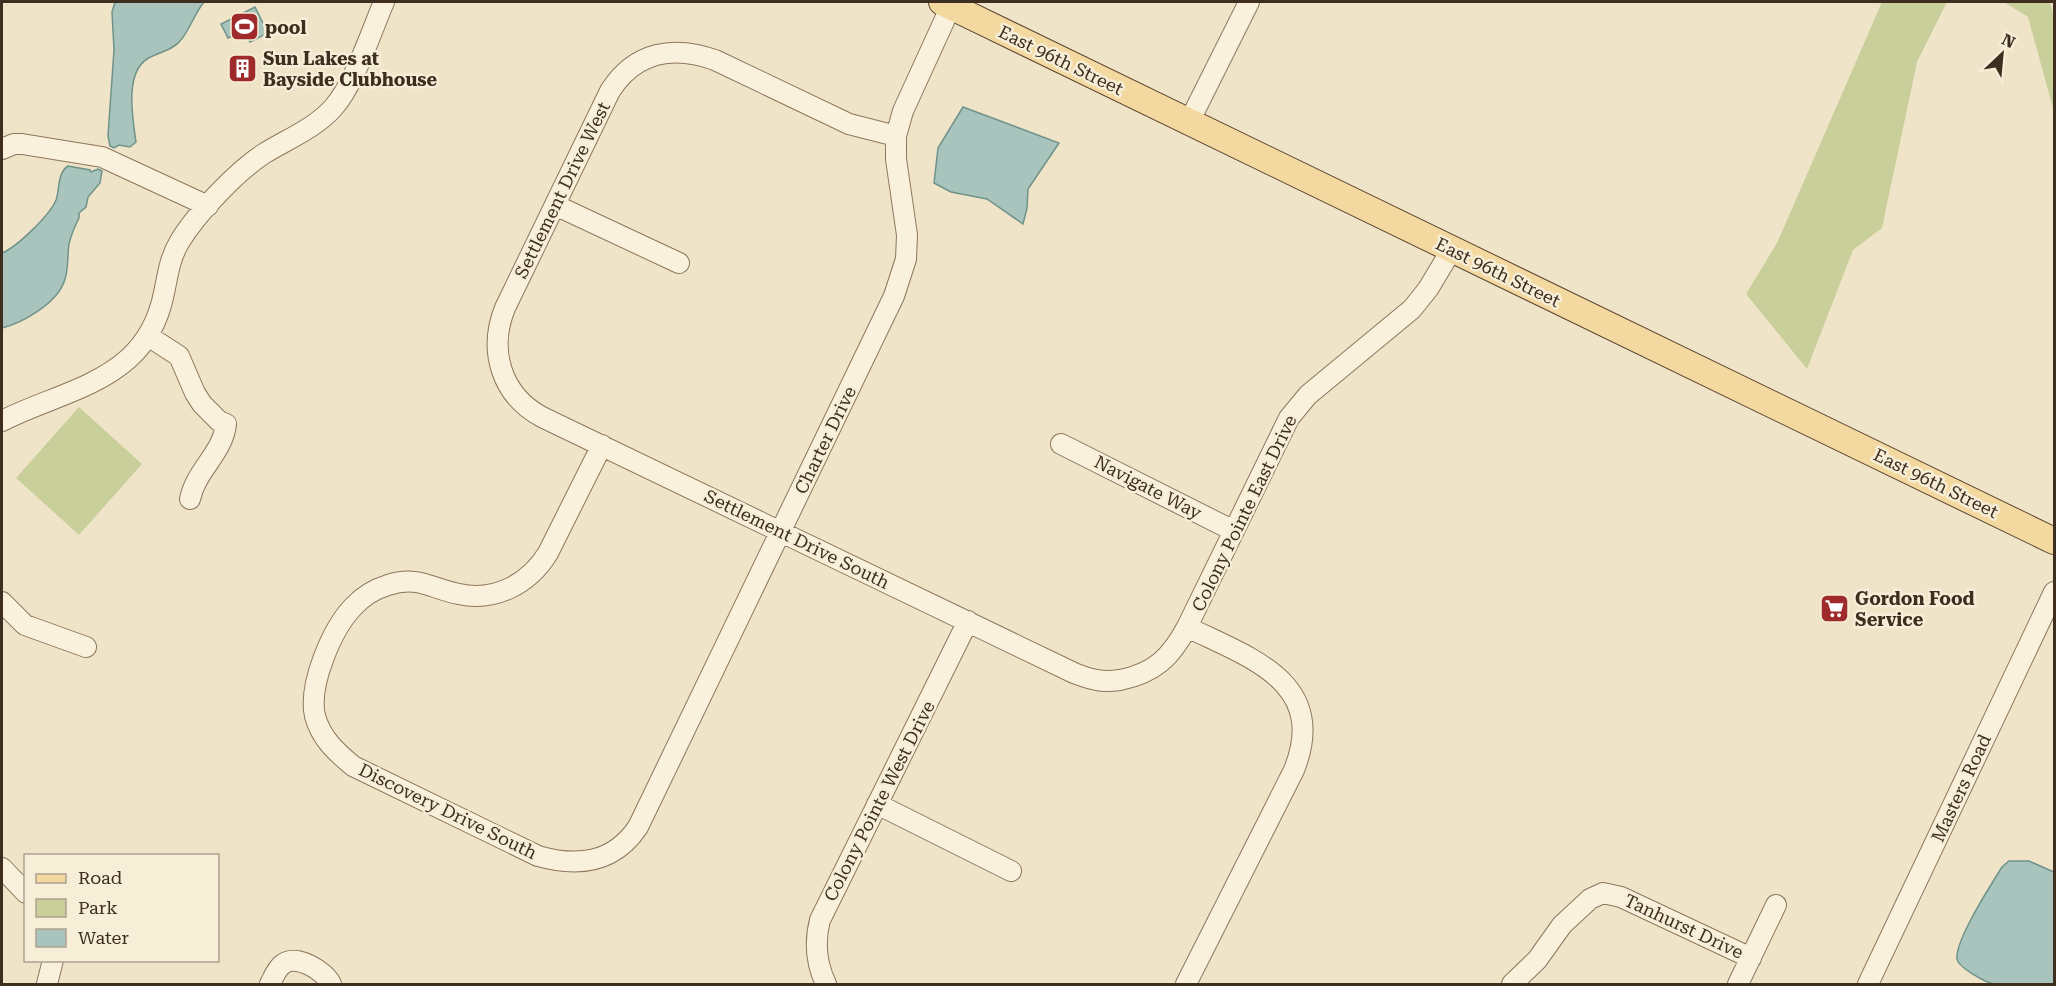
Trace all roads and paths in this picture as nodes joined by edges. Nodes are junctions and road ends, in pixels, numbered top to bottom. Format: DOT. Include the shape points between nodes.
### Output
graph roads {
  1 [pos="384,2"];
  2 [pos="1249,2"];
  3 [pos="947,4"];
  4 [pos="1189,122"];
  5 [pos="896,136"];
  6 [pos="2,149"];
  7 [pos="555,205"];
  8 [pos="208,206"];
  9 [pos="1452,249"];
  10 [pos="679,263"];
  11 [pos="148,336"];
  12 [pos="498,362"];
  13 [pos="2,421"];
  14 [pos="1061,444"];
  15 [pos="602,445"];
  16 [pos="190,499"];
  17 [pos="1234,531"];
  18 [pos="781,532"];
  19 [pos="2055,541"];
  20 [pos="2055,592"];
  21 [pos="2,602"];
  22 [pos="968,621"];
  23 [pos="1187,627"];
  24 [pos="86,647"];
  25 [pos="1122,679"];
  26 [pos="877,804"];
  27 [pos="614,850"];
  28 [pos="13,871"];
  29 [pos="1011,872"];
  30 [pos="24,890"];
  31 [pos="1776,905"];
  32 [pos="1751,958"];
  33 [pos="52,962"];
  34 [pos="47,984"];
  35 [pos="270,984"];
  36 [pos="331,984"];
  37 [pos="826,984"];
  38 [pos="1186,984"];
  39 [pos="1512,984"];
  40 [pos="1738,984"];
  41 [pos="1868,984"];
  1 -- 8 [label="street" via="349,83 334,107 240,171"];
  2 -- 4 [label="street"];
  3 -- 4 [label="main road, East 96th Street"];
  3 -- 5 [label="street, Charter Drive"];
  4 -- 9 [label="main road, East 96th Street"];
  5 -- 7 [label="street, Settlement Drive West" via="849,124 696,53 656,55 639,62 613,86"];
  5 -- 18 [label="street, Charter Drive" via="908,235 903,274"];
  6 -- 8 [label="street" via="22,144 91,153"];
  7 -- 10 [label="street"];
  7 -- 12 [label="street, Settlement Drive West" via="502,314 497,337"];
  8 -- 11 [label="street" via="174,251 160,309"];
  9 -- 17 [label="street, Colony Pointe East Drive" via="1412,309 1297,407"];
  9 -- 19 [label="main road, East 96th Street"];
  11 -- 13 [label="street" via="127,360 103,377"];
  11 -- 16 [label="street" via="179,356 202,404 226,424 222,442 200,474"];
  12 -- 15 [label="street, Settlement Drive South" via="506,383 525,406"];
  14 -- 17 [label="street, Navigate Way"];
  15 -- 18 [label="street, Settlement Drive South"];
  15 -- 27 [label="street, Discovery Drive South" via="548,554 513,587 482,596 458,594 427,583 399,583 387,585 353,606 319,669 314,709 325,739 352,766 538,856 580,862"];
  17 -- 23 [label="street, Colony Pointe East Drive"];
  18 -- 22 [label="street, Settlement Drive South"];
  18 -- 27 [label="street, Charter Drive" via="643,818 631,836"];
  20 -- 41 [label="street, Masters Road"];
  21 -- 24 [label="street" via="25,625"];
  22 -- 25 [label="street, Settlement Drive South" via="1074,673 1098,681"];
  22 -- 26 [label="street, Colony Pointe West Drive"];
  23 -- 25 [label="street, Colony Pointe East Drive" via="1162,662 1148,672"];
  23 -- 38 [label="street, Colony Pointe East Drive" via="1275,674 1296,700 1303,730 1294,770"];
  26 -- 29 [label="street"];
  26 -- 37 [label="street, Colony Pointe West Drive" via="820,920 817,961"];
  28 -- 30 [label="street"];
  31 -- 32 [label="street"];
  32 -- 39 [label="street, Tanhurst Drive" via="1622,897 1603,893 1590,899 1562,925 1537,960"];
  32 -- 40 [label="street"];
  33 -- 34 [label="street"];
  35 -- 36 [label="street" via="280,967 292,961 321,972"];
}
